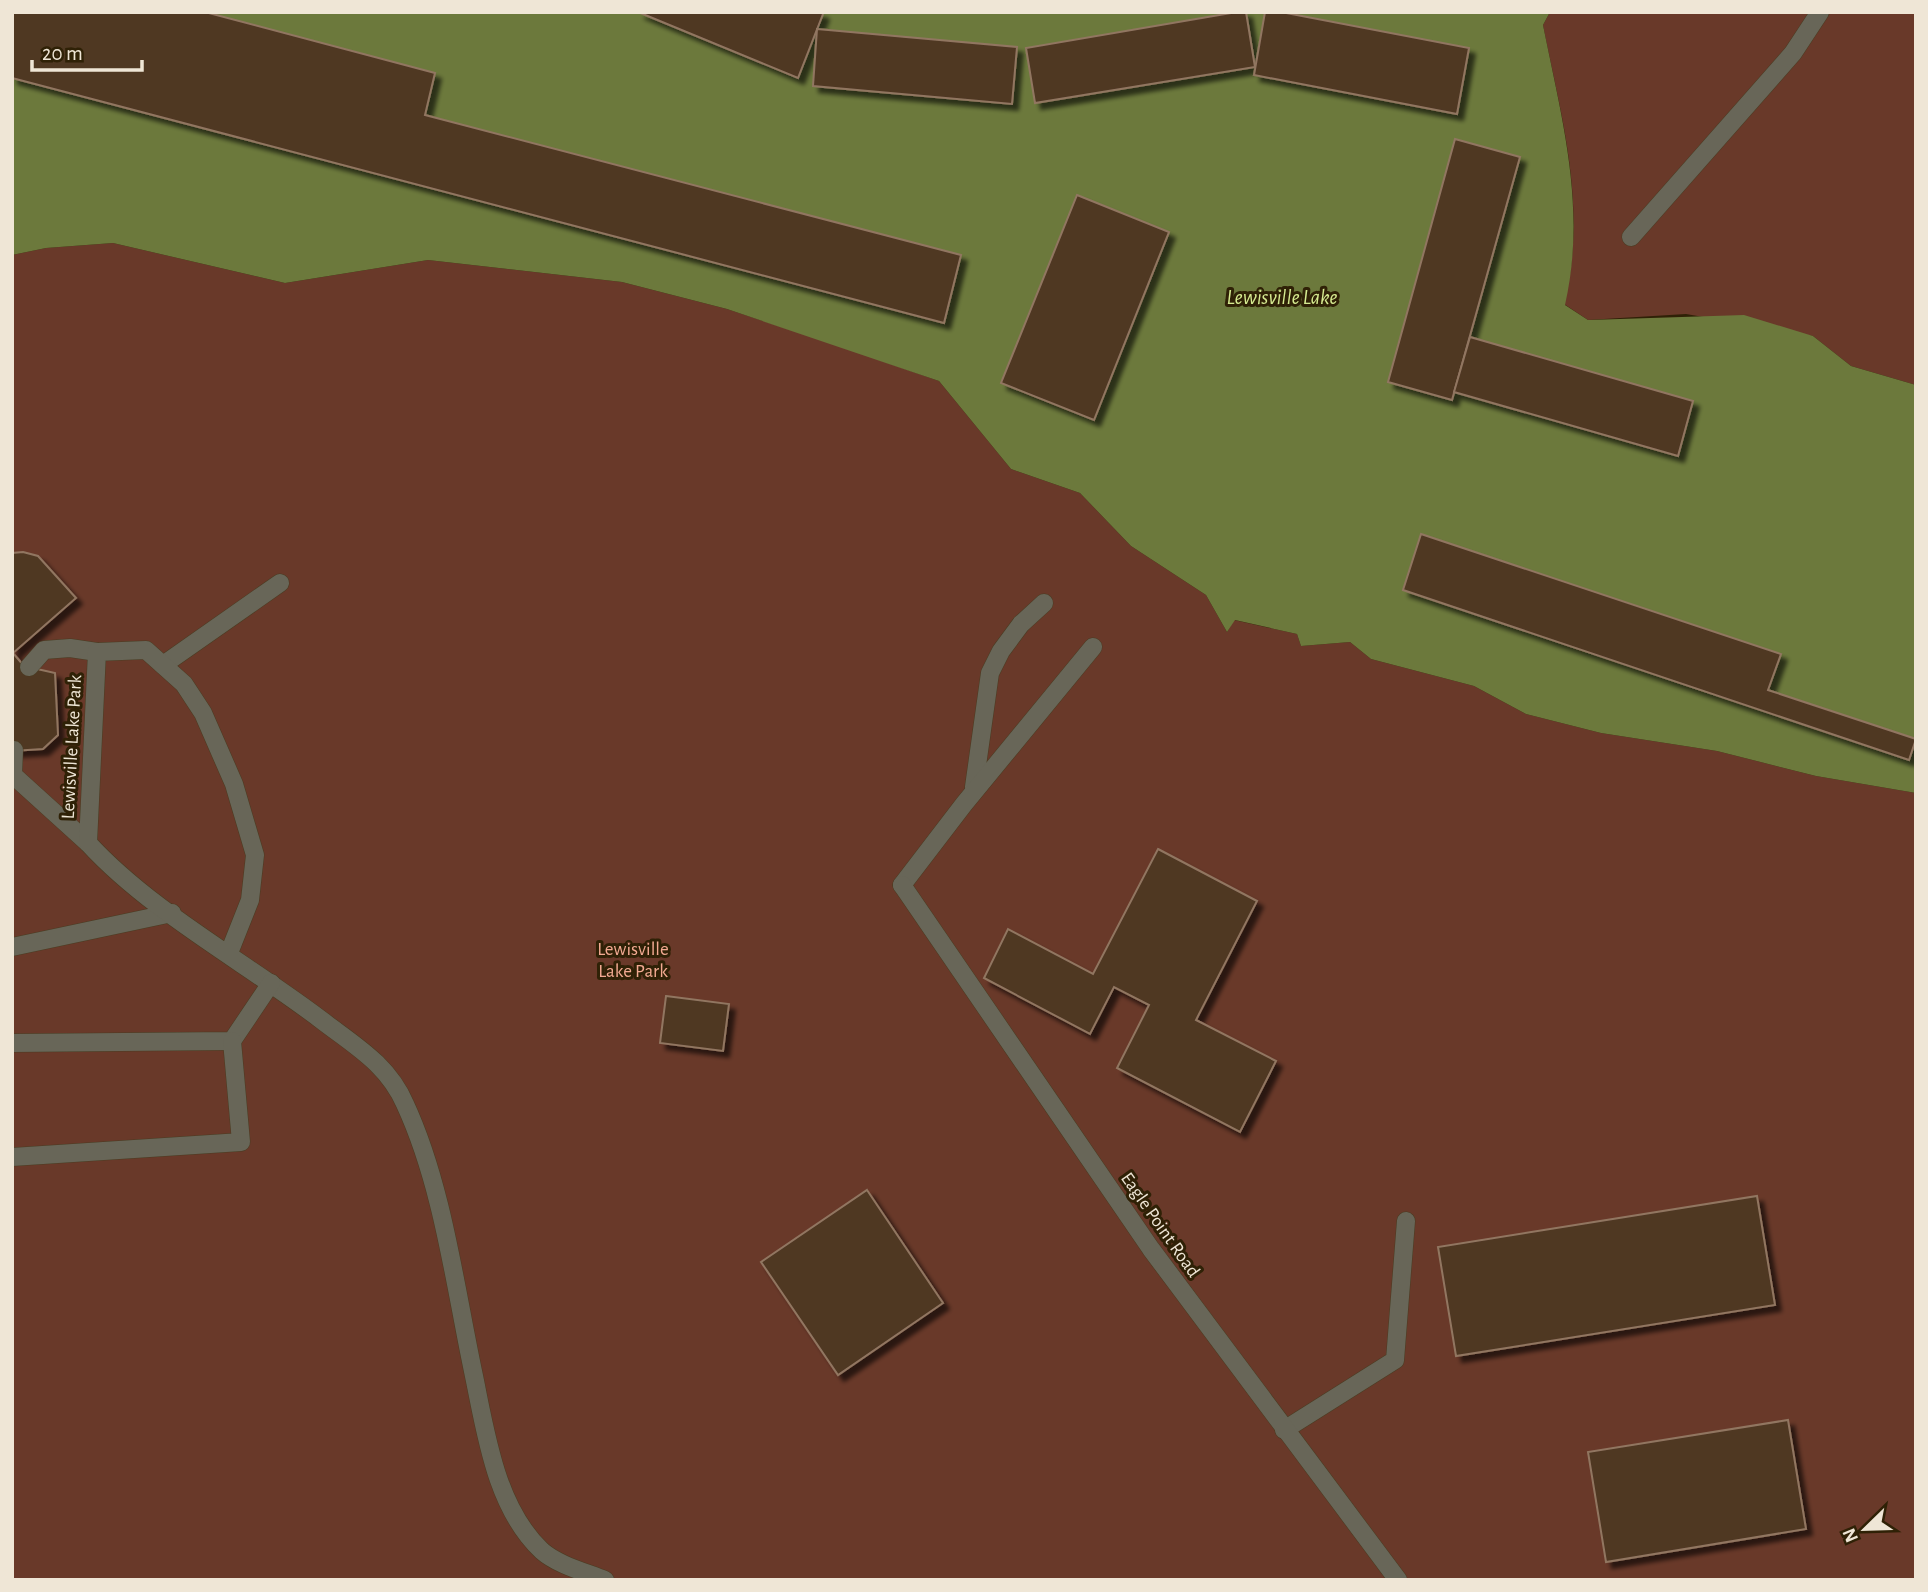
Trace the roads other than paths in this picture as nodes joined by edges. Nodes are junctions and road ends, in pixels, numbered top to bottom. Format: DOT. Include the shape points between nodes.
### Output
graph roads {
  1 [pos="1821,12"];
  2 [pos="1631,237"];
  3 [pos="280,583"];
  4 [pos="1044,603"];
  5 [pos="1093,647"];
  6 [pos="97,652"];
  7 [pos="163,666"];
  8 [pos="29,667"];
  9 [pos="14,750"];
  10 [pos="13,777"];
  11 [pos="974,791"];
  12 [pos="89,843"];
  13 [pos="172,913"];
  14 [pos="12,947"];
  15 [pos="229,953"];
  16 [pos="271,983"];
  17 [pos="232,1041"];
  18 [pos="12,1043"];
  19 [pos="12,1157"];
  20 [pos="1406,1221"];
  21 [pos="1284,1430"];
  22 [pos="605,1580"];
  23 [pos="1398,1580"];
  1 -- 2 [label="street" via="1793,53"];
  3 -- 7 [label="street"];
  4 -- 11 [label="street" via="1008,642 990,673"];
  5 -- 11 [label="street"];
  6 -- 7 [label="street, Lewisville Lake Park" via="146,650"];
  6 -- 8 [label="street" via="44,650"];
  6 -- 12 [label="street, Lewisville Lake Park"];
  7 -- 15 [label="street, Lewisville Lake Park" via="184,684 203,713 234,784 254,855 250,900"];
  9 -- 10 [label="street"];
  10 -- 12 [label="street"];
  11 -- 21 [label="street, Eagle Point Road" via="902,885 1151,1249"];
  12 -- 13 [label="street, Lewisville Lake Park" via="116,873"];
  13 -- 14 [label="street"];
  13 -- 15 [label="street, Lewisville Lake Park"];
  15 -- 16 [label="street, Lewisville Lake Park"];
  16 -- 17 [label="street"];
  16 -- 22 [label="street, Lewisville Lake Park" via="384,1068 404,1101 432,1180 500,1483 520,1524 544,1552"];
  17 -- 18 [label="street"];
  17 -- 19 [label="street" via="241,1142"];
  20 -- 21 [label="street" via="1395,1360"];
  21 -- 23 [label="street, Eagle Point Road"];
}
